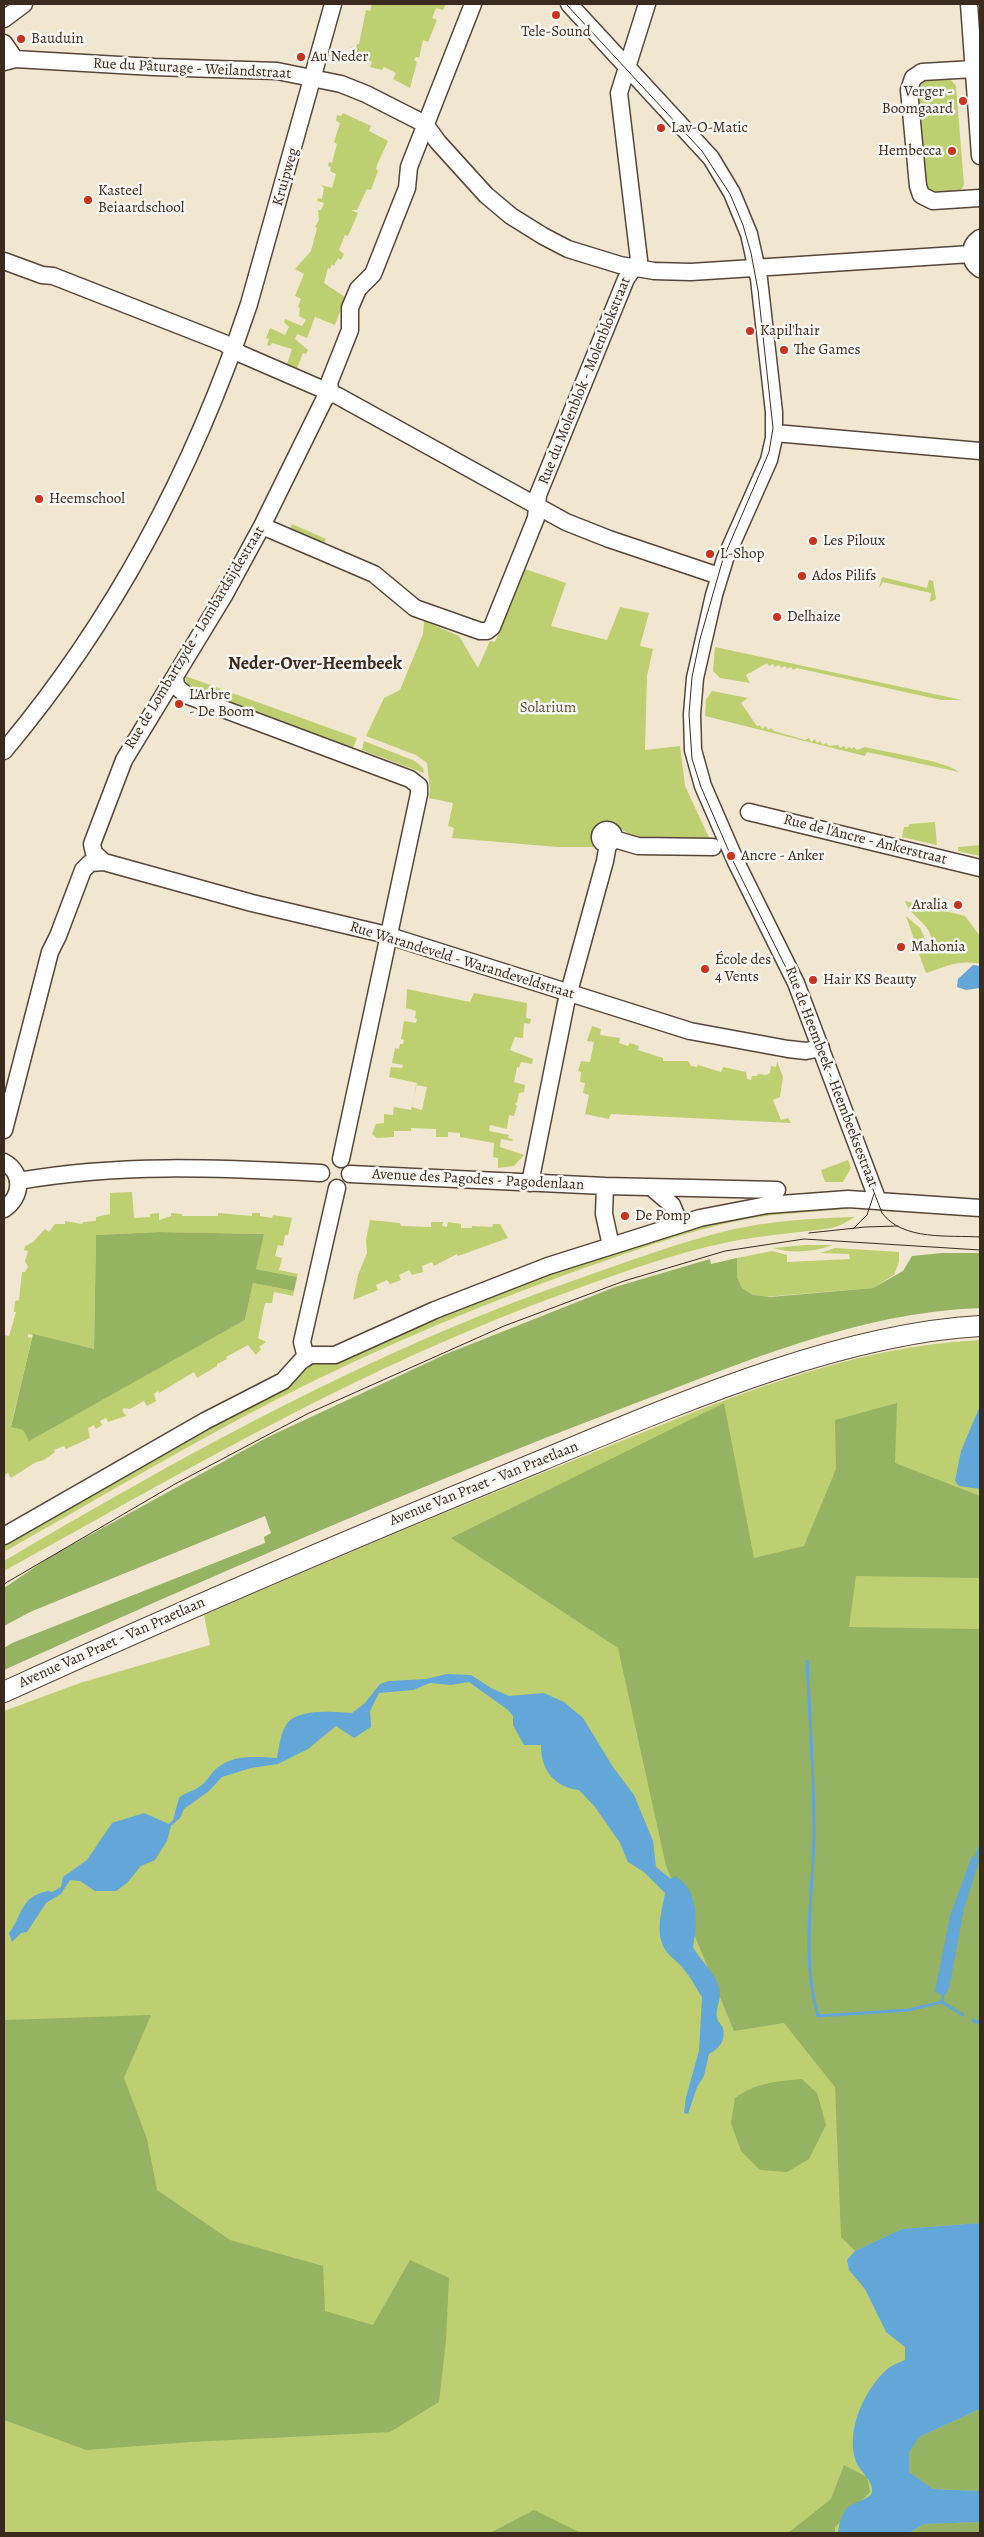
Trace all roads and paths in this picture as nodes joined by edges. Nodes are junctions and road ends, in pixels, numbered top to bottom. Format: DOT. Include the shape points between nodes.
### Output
graph roads {
  1 [pos="24,4"];
  2 [pos="333,4"];
  3 [pos="473,4"];
  4 [pos="569,4"];
  5 [pos="647,4"];
  6 [pos="969,4"];
  7 [pos="4,19"];
  8 [pos="4,43"];
  9 [pos="9,60"];
  10 [pos="628,68"];
  11 [pos="974,69"];
  12 [pos="314,78"];
  13 [pos="425,124"];
  14 [pos="980,156"];
  15 [pos="980,198"];
  16 [pos="980,238"];
  17 [pos="971,254"];
  18 [pos="4,261"];
  19 [pos="634,268"];
  20 [pos="757,269"];
  21 [pos="980,269"];
  22 [pos="234,350"];
  23 [pos="331,394"];
  24 [pos="775,433"];
  25 [pos="980,451"];
  26 [pos="538,507"];
  27 [pos="262,526"];
  28 [pos="720,576"];
  29 [pos="175,677"];
  30 [pos="4,751"];
  31 [pos="749,812"];
  32 [pos="713,847"];
  33 [pos="104,862"];
  34 [pos="980,868"];
  35 [pos="389,936"];
  36 [pos="569,994"];
  37 [pos="821,1048"];
  38 [pos="4,1130"];
  39 [pos="341,1159"];
  40 [pos="4,1162"];
  41 [pos="320,1173"];
  42 [pos="350,1174"];
  43 [pos="18,1182"];
  44 [pos="530,1183"];
  45 [pos="605,1186"];
  46 [pos="337,1188"];
  47 [pos="652,1188"];
  48 [pos="777,1190"];
  49 [pos="878,1201"];
  50 [pos="980,1208"];
  51 [pos="4,1209"];
  52 [pos="680,1224"];
  53 [pos="611,1246"];
  54 [pos="980,1326"];
  55 [pos="306,1358"];
  56 [pos="4,1536"];
  57 [pos="4,1692"];
  1 -- 7 [label="street"];
  2 -- 12 [label="street, Kruipweg"];
  3 -- 13 [label="street, Rue de Lombartzyde - Lombardsijdestraat"];
  4 -- 10 [label="street, Rue de Heembeek - Heembeeksestraat"];
  5 -- 10 [label="street, Rue du Molenblok - Molenblokstraat"];
  6 -- 11 [label="street"];
  8 -- 9 [label="street, Rue du Pâturage - Weilandstraat"];
  9 -- 12 [label="street, Rue du Pâturage - Weilandstraat" via="277,71"];
  10 -- 19 [label="street, Rue du Molenblok - Molenblokstraat" via="619,92 640,256"];
  10 -- 20 [label="street, Rue de Heembeek - Heembeeksestraat" via="718,168 741,214"];
  11 -- 14 [label="street"];
  11 -- 15 [label="street" via="922,72 913,78 909,90 921,195 932,201"];
  12 -- 13 [label="street, Rue du Pâturage - Weilandstraat" via="359,91"];
  12 -- 22 [label="street, Kruipweg" via="260,271"];
  13 -- 19 [label="street, Rue du Pâturage - Weilandstraat" via="477,186 511,216 568,249"];
  13 -- 23 [label="street, Rue de Lombartzyde - Lombardsijdestraat" via="409,167 407,188 374,274 358,289 350,308 350,330 329,383"];
  16 -- 17 [label="street"];
  17 -- 20 [label="street, Rue du Pâturage - Weilandstraat"];
  17 -- 21 [label="street"];
  18 -- 22 [label="street" via="53,276 224,343"];
  19 -- 20 [label="street, Rue du Pâturage - Weilandstraat" via="672,272"];
  19 -- 26 [label="street, Rue du Molenblok - Molenblokstraat" via="626,279 538,495"];
  20 -- 24 [label="street, Rue de Heembeek - Heembeeksestraat"];
  22 -- 23 [label="street"];
  22 -- 30 [label="street, Kruipweg" via="194,446 149,538 73,662"];
  23 -- 26 [label="street"];
  23 -- 27 [label="street, Rue de Lombartzyde - Lombardsijdestraat" via="325,398"];
  24 -- 25 [label="street"];
  24 -- 28 [label="street, Rue de Heembeek - Heembeeksestraat" via="772,453"];
  26 -- 27 [label="street, Rue du Molenblok - Molenblokstraat" via="489,629 480,631 419,610 374,574"];
  26 -- 28 [label="street" via="585,530"];
  27 -- 29 [label="street, Rue de Lombartzyde - Lombardsijdestraat"];
  28 -- 37 [label="street, Rue de Heembeek - Heembeeksestraat" via="695,678 692,714 694,758 742,875 790,968"];
  29 -- 33 [label="street, Rue de Lombartzyde - Lombardsijdestraat" via="119,770 92,844 94,853"];
  29 -- 35 [label="street" via="176,686 186,694 417,784 419,794"];
  31 -- 34 [label="street, Rue de l'Ancre - Ankerstraat"];
  32 -- 36 [label="street" via="638,846 611,842"];
  33 -- 35 [label="street, Rue Warandeveld - Warandeveldstraat"];
  33 -- 38 [label="street" via="90,863 83,870 50,952"];
  35 -- 36 [label="street, Rue Warandeveld - Warandeveldstraat"];
  35 -- 39 [label="street"];
  36 -- 37 [label="street, Rue Warandeveld - Warandeveldstraat" via="704,1034 796,1050"];
  36 -- 44 [label="street"];
  37 -- 49 [label="street, Rue de Heembeek - Heembeeksestraat"];
  39 -- 41 [label="street" via="327,1160"];
  39 -- 42 [label="street, Avenue des Pagodes - Pagodenlaan" via="347,1164"];
  40 -- 43 [label="street" via="13,1170"];
  41 -- 43 [label="street" via="158,1167 92,1171"];
  41 -- 46 [label="street" via="325,1184"];
  42 -- 44 [label="street, Avenue des Pagodes - Pagodenlaan"];
  42 -- 46 [label="street, Avenue des Pagodes - Pagodenlaan" via="344,1185"];
  43 -- 51 [label="street" via="17,1195"];
  44 -- 45 [label="street, Avenue des Pagodes - Pagodenlaan"];
  45 -- 47 [label="street, Avenue des Pagodes - Pagodenlaan"];
  45 -- 53 [label="street, Avenue des Pagodes - Pagodenlaan" via="604,1214"];
  46 -- 55 [label="street" via="302,1342"];
  47 -- 48 [label="street, Avenue des Pagodes - Pagodenlaan"];
  47 -- 52 [label="street" via="672,1205"];
  49 -- 50 [label="street"];
  49 -- 52 [label="street" via="830,1199 774,1204"];
  52 -- 53 [label="street"];
  53 -- 55 [label="street" via="491,1288 335,1355 314,1354"];
  54 -- 57 [label="main road, Avenue Van Praet - Van Praetlaan" via="931,1331 851,1348 715,1392 226,1592"];
  55 -- 56 [label="street" via="283,1380"];
}
